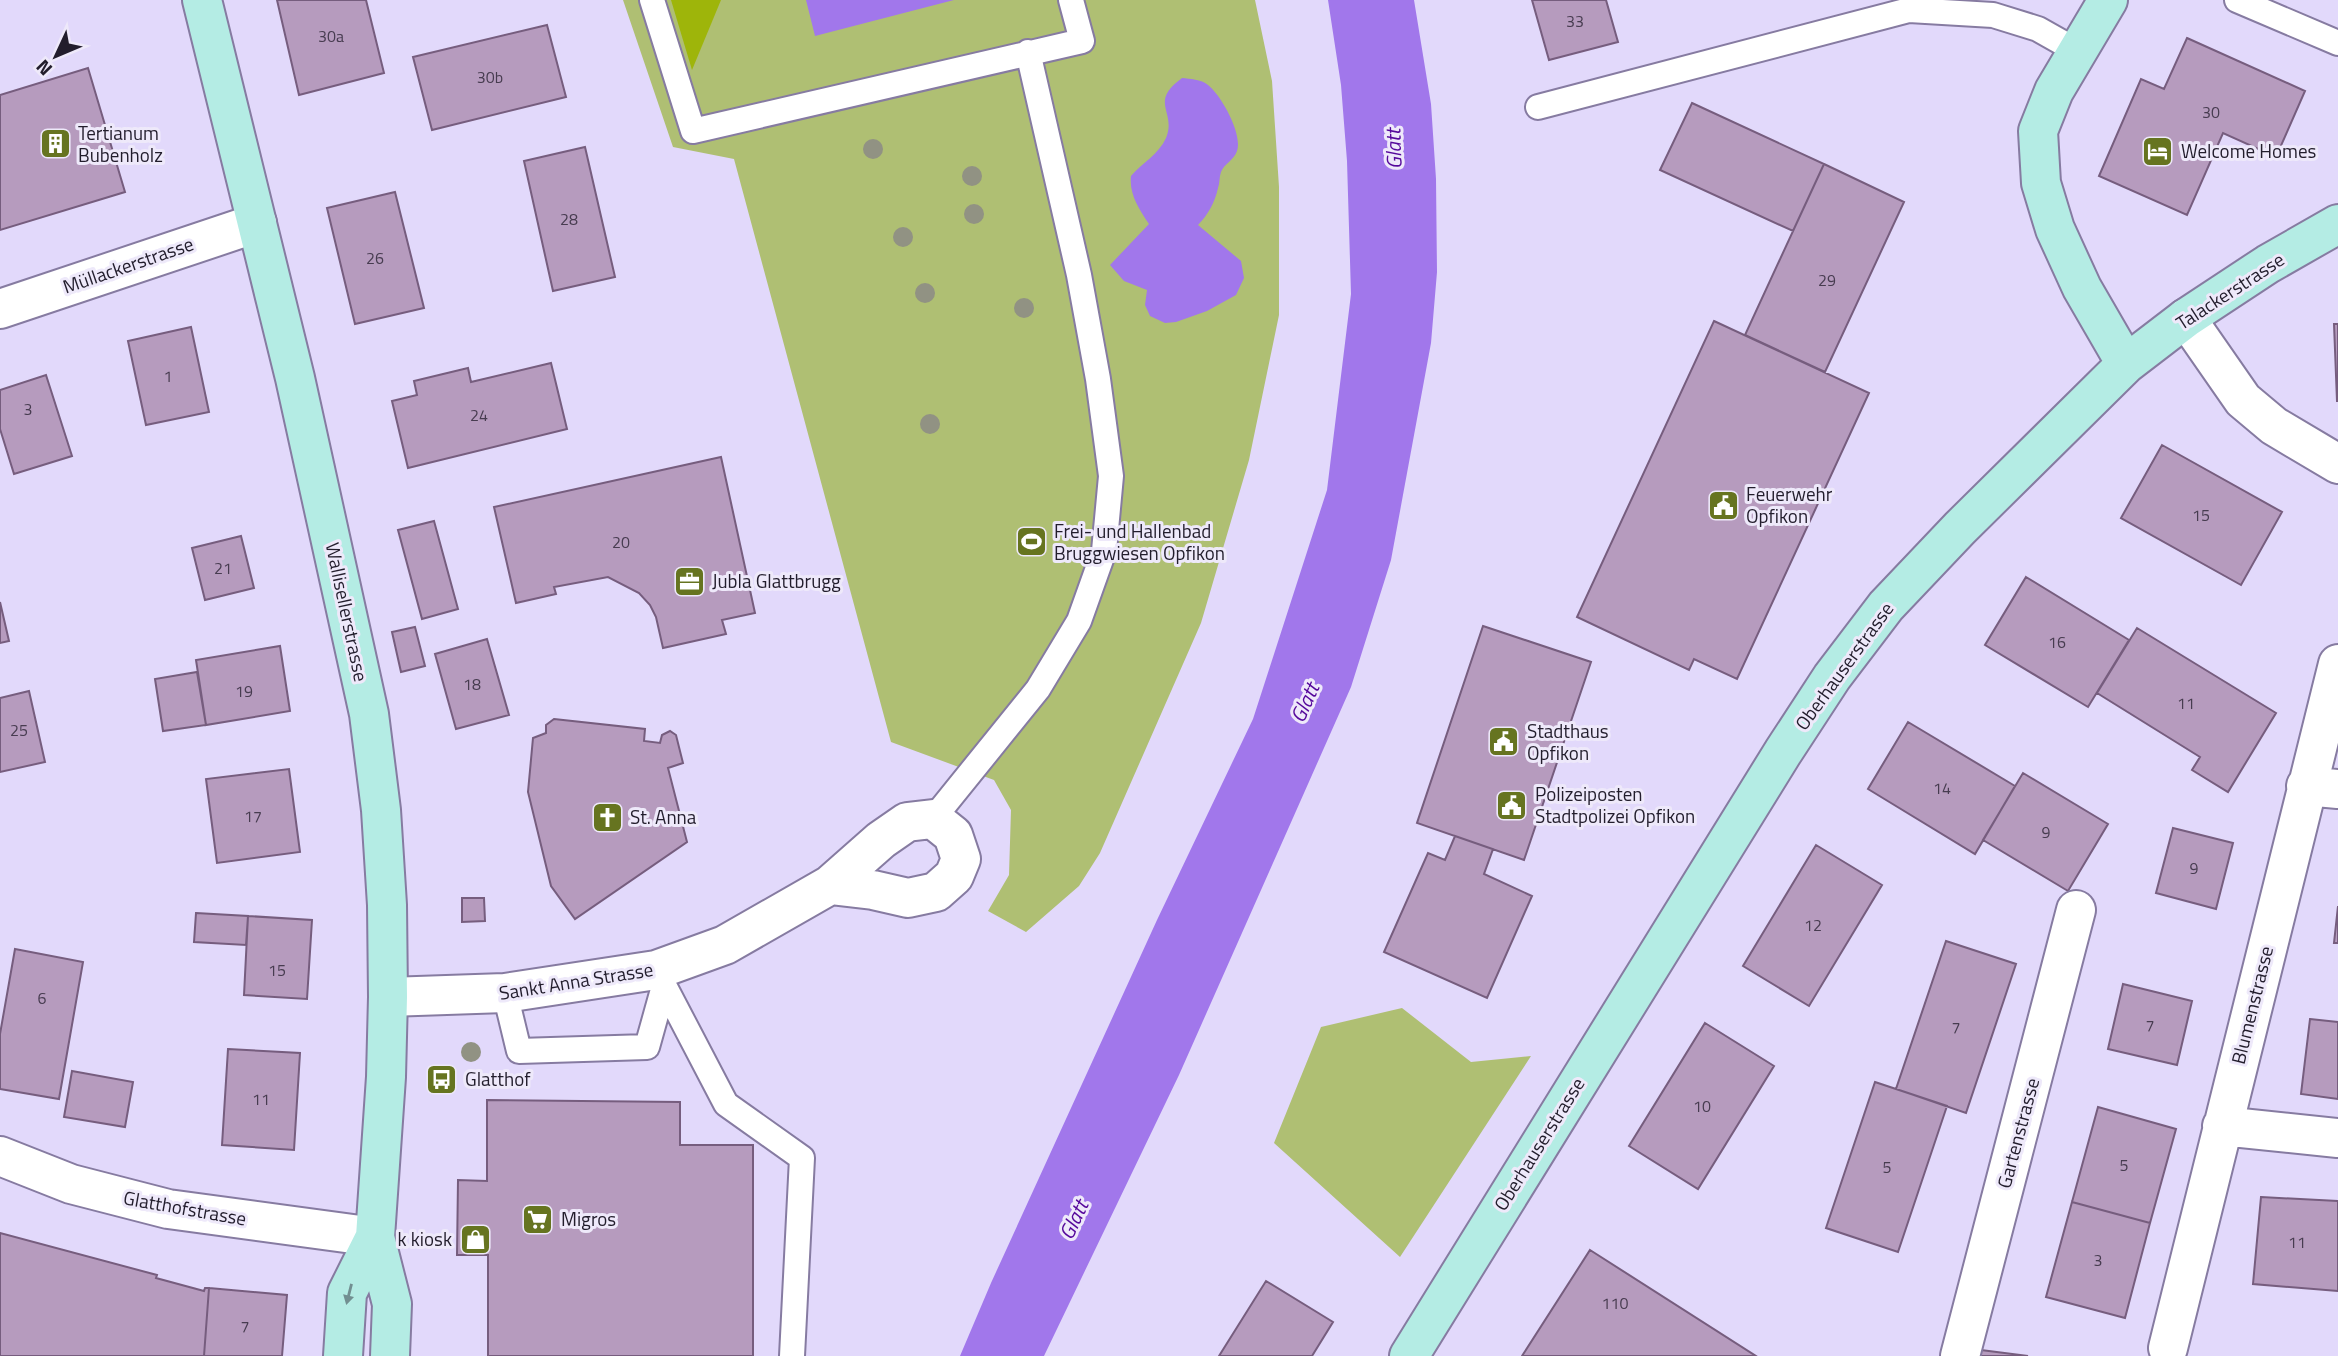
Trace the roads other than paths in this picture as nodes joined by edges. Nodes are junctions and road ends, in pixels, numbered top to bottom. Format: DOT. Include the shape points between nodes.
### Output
graph roads {
  1 [pos="202,0"];
  2 [pos="652,0"];
  3 [pos="1071,0"];
  4 [pos="2108,0"];
  5 [pos="2237,0"];
  6 [pos="2338,43"];
  7 [pos="2077,51"];
  8 [pos="1028,52"];
  9 [pos="1538,107"];
  10 [pos="257,223"];
  11 [pos="2338,224"];
  12 [pos="0,309"];
  13 [pos="2186,318"];
  14 [pos="2126,364"];
  15 [pos="2338,464"];
  16 [pos="2338,664"];
  17 [pos="2322,788"];
  18 [pos="933,819"];
  19 [pos="830,885"];
  20 [pos="2076,910"];
  21 [pos="660,978"];
  22 [pos="505,993"];
  23 [pos="388,997"];
  24 [pos="2222,1126"];
  25 [pos="2338,1138"];
  26 [pos="0,1156"];
  27 [pos="375,1237"];
  28 [pos="2168,1348"];
  29 [pos="343,1356"];
  30 [pos="390,1356"];
  31 [pos="792,1356"];
  32 [pos="1409,1356"];
  33 [pos="1960,1356"];
  1 -- 10 [label="street, Wallisellerstrasse"];
  2 -- 8 [label="lane" via="693,131"];
  3 -- 8 [label="lane" via="1082,41"];
  4 -- 7 [label="street"];
  5 -- 6 [label="lane"];
  7 -- 9 [label="lane" via="2039,29 1993,15 1909,10"];
  7 -- 14 [label="street" via="2038,131 2041,183 2055,229 2082,288"];
  8 -- 18 [label="lane" via="1098,379 1111,476 1104,551 1079,621 1038,689"];
  10 -- 12 [label="street, Müllackerstrasse"];
  10 -- 23 [label="street, Wallisellerstrasse" via="369,714 381,810"];
  11 -- 13 [label="street, Talackerstrasse"];
  13 -- 14 [label="street, Talackerstrasse"];
  13 -- 15 [label="street" via="2243,400 2274,426"];
  14 -- 32 [label="street, Oberhauserstrasse" via="1886,606 1832,677"];
  16 -- 17 [label="street, Blumenstrasse"];
  17 -- 24 [label="street, Blumenstrasse"];
  18 -- 19 [label="street, Sankt Anna Strasse" via="907,822"];
  18 -- 19 [label="street" via="953,835 961,859 954,876 936,892 908,898"];
  19 -- 21 [label="street, Sankt Anna Strasse"];
  20 -- 33 [label="street, Gartenstrasse"];
  21 -- 22 [label="street, Sankt Anna Strasse"];
  21 -- 22 [label="lane" via="647,1047 519,1051"];
  21 -- 31 [label="lane" via="726,1104 802,1158"];
  22 -- 23 [label="street, Sankt Anna Strasse"];
  23 -- 27 [label="street, Wallisellerstrasse"];
  24 -- 25 [label="street"];
  24 -- 28 [label="street, Blumenstrasse"];
  26 -- 27 [label="street, Glatthofstrasse" via="71,1184 168,1209"];
  27 -- 29 [label="street, Wallisellerstrasse, one-way" via="347,1293"];
  27 -- 30 [label="street, Wallisellerstrasse" via="392,1304"];
}
